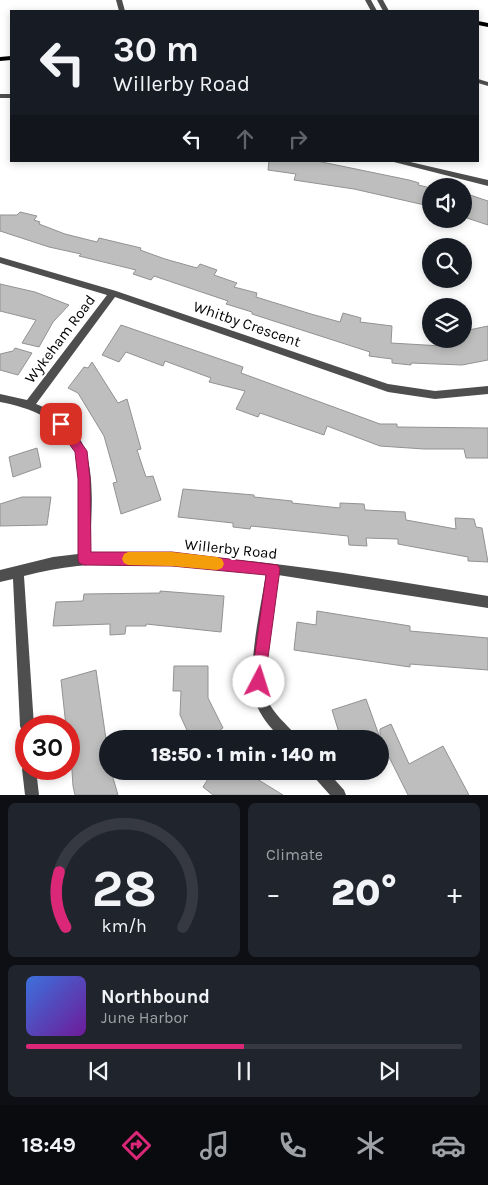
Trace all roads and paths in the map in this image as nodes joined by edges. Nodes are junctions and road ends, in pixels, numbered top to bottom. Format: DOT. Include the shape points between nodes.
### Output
graph roads {
  1 [pos="398,162"];
  2 [pos="488,183"];
  3 [pos="0,260"];
  4 [pos="113,293"];
  5 [pos="488,390"];
  6 [pos="0,398"];
  7 [pos="30,404"];
  8 [pos="84,559"];
  9 [pos="273,569"];
  10 [pos="18,572"];
  11 [pos="0,576"];
  12 [pos="488,602"];
  13 [pos="26,715"];
  14 [pos="283,730"];
  15 [pos="30,780"];
  16 [pos="326,780"];
  17 [pos="32,795"];
  18 [pos="339,795"];
  1 -- 2 [label="street"];
  3 -- 4 [label="street, Whitby Crescent"];
  4 -- 5 [label="street, Whitby Crescent" via="388,388 435,395"];
  4 -- 7 [label="street, Wykeham Road"];
  6 -- 7 [label="street"];
  7 -- 8 [label="street" via="61,424 81,451"];
  8 -- 9 [label="street, Willerby Road" via="172,559"];
  8 -- 10 [label="street, Willerby Road"];
  9 -- 12 [label="street, Willerby Road"];
  9 -- 14 [label="street" via="260,668 260,697"];
  10 -- 11 [label="street, Willerby Road"];
  10 -- 13 [label="street"];
  15 -- 17 [label="street"];
  16 -- 18 [label="street"];
}
